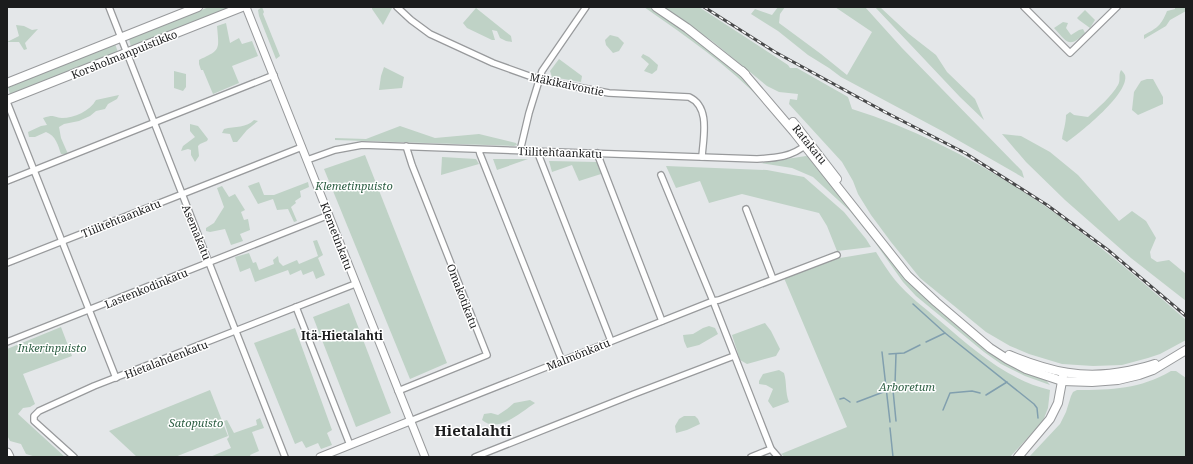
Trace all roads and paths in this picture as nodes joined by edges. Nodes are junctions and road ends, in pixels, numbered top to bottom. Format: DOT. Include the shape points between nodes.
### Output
graph roads {
  1 [pos="109,7"];
  2 [pos="198,7"];
  3 [pos="242,7"];
  4 [pos="246,7"];
  5 [pos="397,7"];
  6 [pos="586,7"];
  7 [pos="656,7"];
  8 [pos="1024,7"];
  9 [pos="1117,7"];
  10 [pos="120,38"];
  11 [pos="126,53"];
  12 [pos="274,75"];
  13 [pos="539,79"];
  14 [pos="7,83"];
  15 [pos="7,101"];
  16 [pos="154,122"];
  17 [pos="807,144"];
  18 [pos="406,146"];
  19 [pos="302,147"];
  20 [pos="479,150"];
  21 [pos="520,151"];
  22 [pos="537,151"];
  23 [pos="596,153"];
  24 [pos="702,157"];
  25 [pos="307,160"];
  26 [pos="34,171"];
  27 [pos="661,174"];
  28 [pos="7,181"];
  29 [pos="182,193"];
  30 [pos="746,209"];
  31 [pos="329,215"];
  32 [pos="62,241"];
  33 [pos="837,255"];
  34 [pos="209,262"];
  35 [pos="7,263"];
  36 [pos="773,279"];
  37 [pos="355,284"];
  38 [pos="713,301"];
  39 [pos="296,307"];
  40 [pos="90,310"];
  41 [pos="662,321"];
  42 [pos="236,331"];
  43 [pos="611,341"];
  44 [pos="7,342"];
  45 [pos="1185,350"];
  46 [pos="734,356"];
  47 [pos="562,361"];
  48 [pos="1062,377"];
  49 [pos="116,378"];
  50 [pos="398,390"];
  51 [pos="410,421"];
  52 [pos="350,445"];
  53 [pos="771,449"];
  54 [pos="7,453"];
  55 [pos="9,457"];
  56 [pos="74,457"];
  57 [pos="285,457"];
  58 [pos="320,457"];
  59 [pos="425,457"];
  60 [pos="475,457"];
  61 [pos="751,457"];
  62 [pos="778,457"];
  63 [pos="1018,457"];
  1 -- 10 [label="street, Asemakatu"];
  2 -- 10 [label="main road, Korsholmanpuistikko"];
  3 -- 11 [label="main road, Korsholmanpuistikko"];
  4 -- 12 [label="street, Klemetinkatu"];
  5 -- 13 [label="street, Mäkikaivontie" via="430,34 493,63"];
  6 -- 13 [label="street"];
  7 -- 17 [label="main road, Ratakatu" via="742,71 769,96"];
  8 -- 9 [label="street" via="1070,54"];
  10 -- 11 [label="street, Asemakatu"];
  10 -- 14 [label="main road, Korsholmanpuistikko"];
  11 -- 15 [label="main road, Korsholmanpuistikko"];
  11 -- 16 [label="street, Asemakatu"];
  12 -- 16 [label="street"];
  12 -- 19 [label="street, Klemetinkatu"];
  13 -- 21 [label="street"];
  13 -- 24 [label="street, Mäkikaivontie" via="609,93 689,97 698,103 703,115"];
  15 -- 26 [label="street"];
  16 -- 26 [label="street"];
  16 -- 29 [label="street, Asemakatu"];
  17 -- 24 [label="street, Tiilitehtaankatu" via="791,155 776,158"];
  17 -- 48 [label="main road, Ratakatu" via="849,194 868,224 908,276 936,302 990,348 1019,366"];
  18 -- 20 [label="street, Tiilitehtaankatu"];
  18 -- 25 [label="street, Tiilitehtaankatu" via="349,147"];
  18 -- 50 [label="street, Omakotikatu" via="487,356"];
  19 -- 25 [label="street, Klemetinkatu"];
  19 -- 29 [label="street, Tiilitehtaankatu"];
  20 -- 21 [label="street, Tiilitehtaankatu"];
  20 -- 47 [label="street"];
  21 -- 22 [label="street, Tiilitehtaankatu"];
  22 -- 23 [label="street, Tiilitehtaankatu"];
  22 -- 43 [label="street"];
  23 -- 24 [label="street, Tiilitehtaankatu"];
  23 -- 41 [label="street"];
  25 -- 31 [label="street, Klemetinkatu"];
  26 -- 28 [label="street"];
  26 -- 32 [label="street"];
  27 -- 38 [label="street"];
  29 -- 32 [label="street, Tiilitehtaankatu"];
  29 -- 34 [label="street, Asemakatu"];
  30 -- 36 [label="street"];
  31 -- 34 [label="street, Lastenkodinkatu"];
  31 -- 37 [label="street, Klemetinkatu"];
  32 -- 35 [label="street, Tiilitehtaankatu"];
  32 -- 40 [label="street"];
  33 -- 36 [label="street, Malmönkatu"];
  34 -- 40 [label="street, Lastenkodinkatu"];
  34 -- 42 [label="street, Asemakatu"];
  36 -- 38 [label="street, Malmönkatu"];
  37 -- 39 [label="street, Hietalahdenkatu"];
  37 -- 50 [label="street, Klemetinkatu"];
  38 -- 41 [label="street, Malmönkatu"];
  38 -- 46 [label="street"];
  39 -- 42 [label="street, Hietalahdenkatu"];
  39 -- 52 [label="street"];
  40 -- 44 [label="street, Lastenkodinkatu"];
  40 -- 49 [label="street"];
  41 -- 43 [label="street, Malmönkatu"];
  42 -- 49 [label="street, Hietalahdenkatu"];
  42 -- 57 [label="street, Asemakatu"];
  43 -- 47 [label="street, Malmönkatu"];
  45 -- 48 [label="main road, Ratakatu" via="1154,370 1118,380 1092,382"];
  46 -- 53 [label="street"];
  46 -- 60 [label="street"];
  47 -- 51 [label="street, Malmönkatu"];
  48 -- 63 [label="main road" via="1058,403 1050,419"];
  49 -- 56 [label="street, Hietalahdenkatu" via="54,403 34,416 34,421"];
  50 -- 51 [label="street, Klemetinkatu"];
  51 -- 52 [label="street, Malmönkatu"];
  51 -- 59 [label="street, Klemetinkatu"];
  52 -- 58 [label="street, Malmönkatu"];
  53 -- 61 [label="street"];
  53 -- 62 [label="street"];
  54 -- 55 [label="main road"];
}
